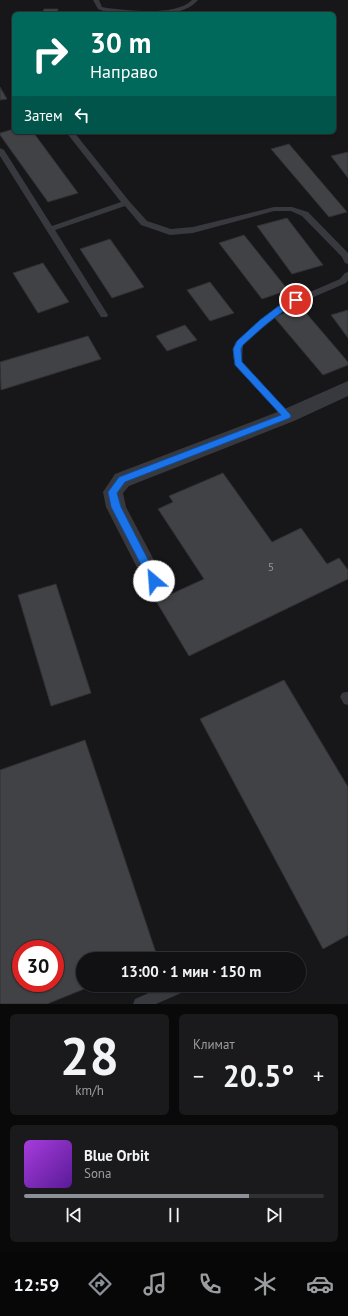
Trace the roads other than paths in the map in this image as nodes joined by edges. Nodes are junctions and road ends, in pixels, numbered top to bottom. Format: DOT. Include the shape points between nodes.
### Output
graph roads {
  1 [pos="96,0"];
  2 [pos="195,0"];
  3 [pos="116,12"];
  4 [pos="163,12"];
  5 [pos="72,134"];
  6 [pos="0,150"];
  7 [pos="126,203"];
  8 [pos="51,229"];
  9 [pos="348,261"];
  10 [pos="348,275"];
  11 [pos="104,315"];
  12 [pos="348,388"];
  13 [pos="287,416"];
  14 [pos="154,581"];
  15 [pos="167,992"];
  16 [pos="140,1004"];
  1 -- 3 [label="lane" via="100,8"];
  2 -- 4 [label="lane" via="187,8"];
  5 -- 7 [label="lane"];
  6 -- 8 [label="lane"];
  7 -- 8 [label="lane"];
  7 -- 9 [label="lane" via="144,224 170,232 193,230 274,209 292,209 305,214"];
  8 -- 11 [label="lane"];
  10 -- 13 [label="lane" via="343,281 283,307 239,343 238,363"];
  12 -- 13 [label="street"];
  13 -- 14 [label="street" via="122,480 113,492 116,507"];
  15 -- 16 [label="lane"];
}
